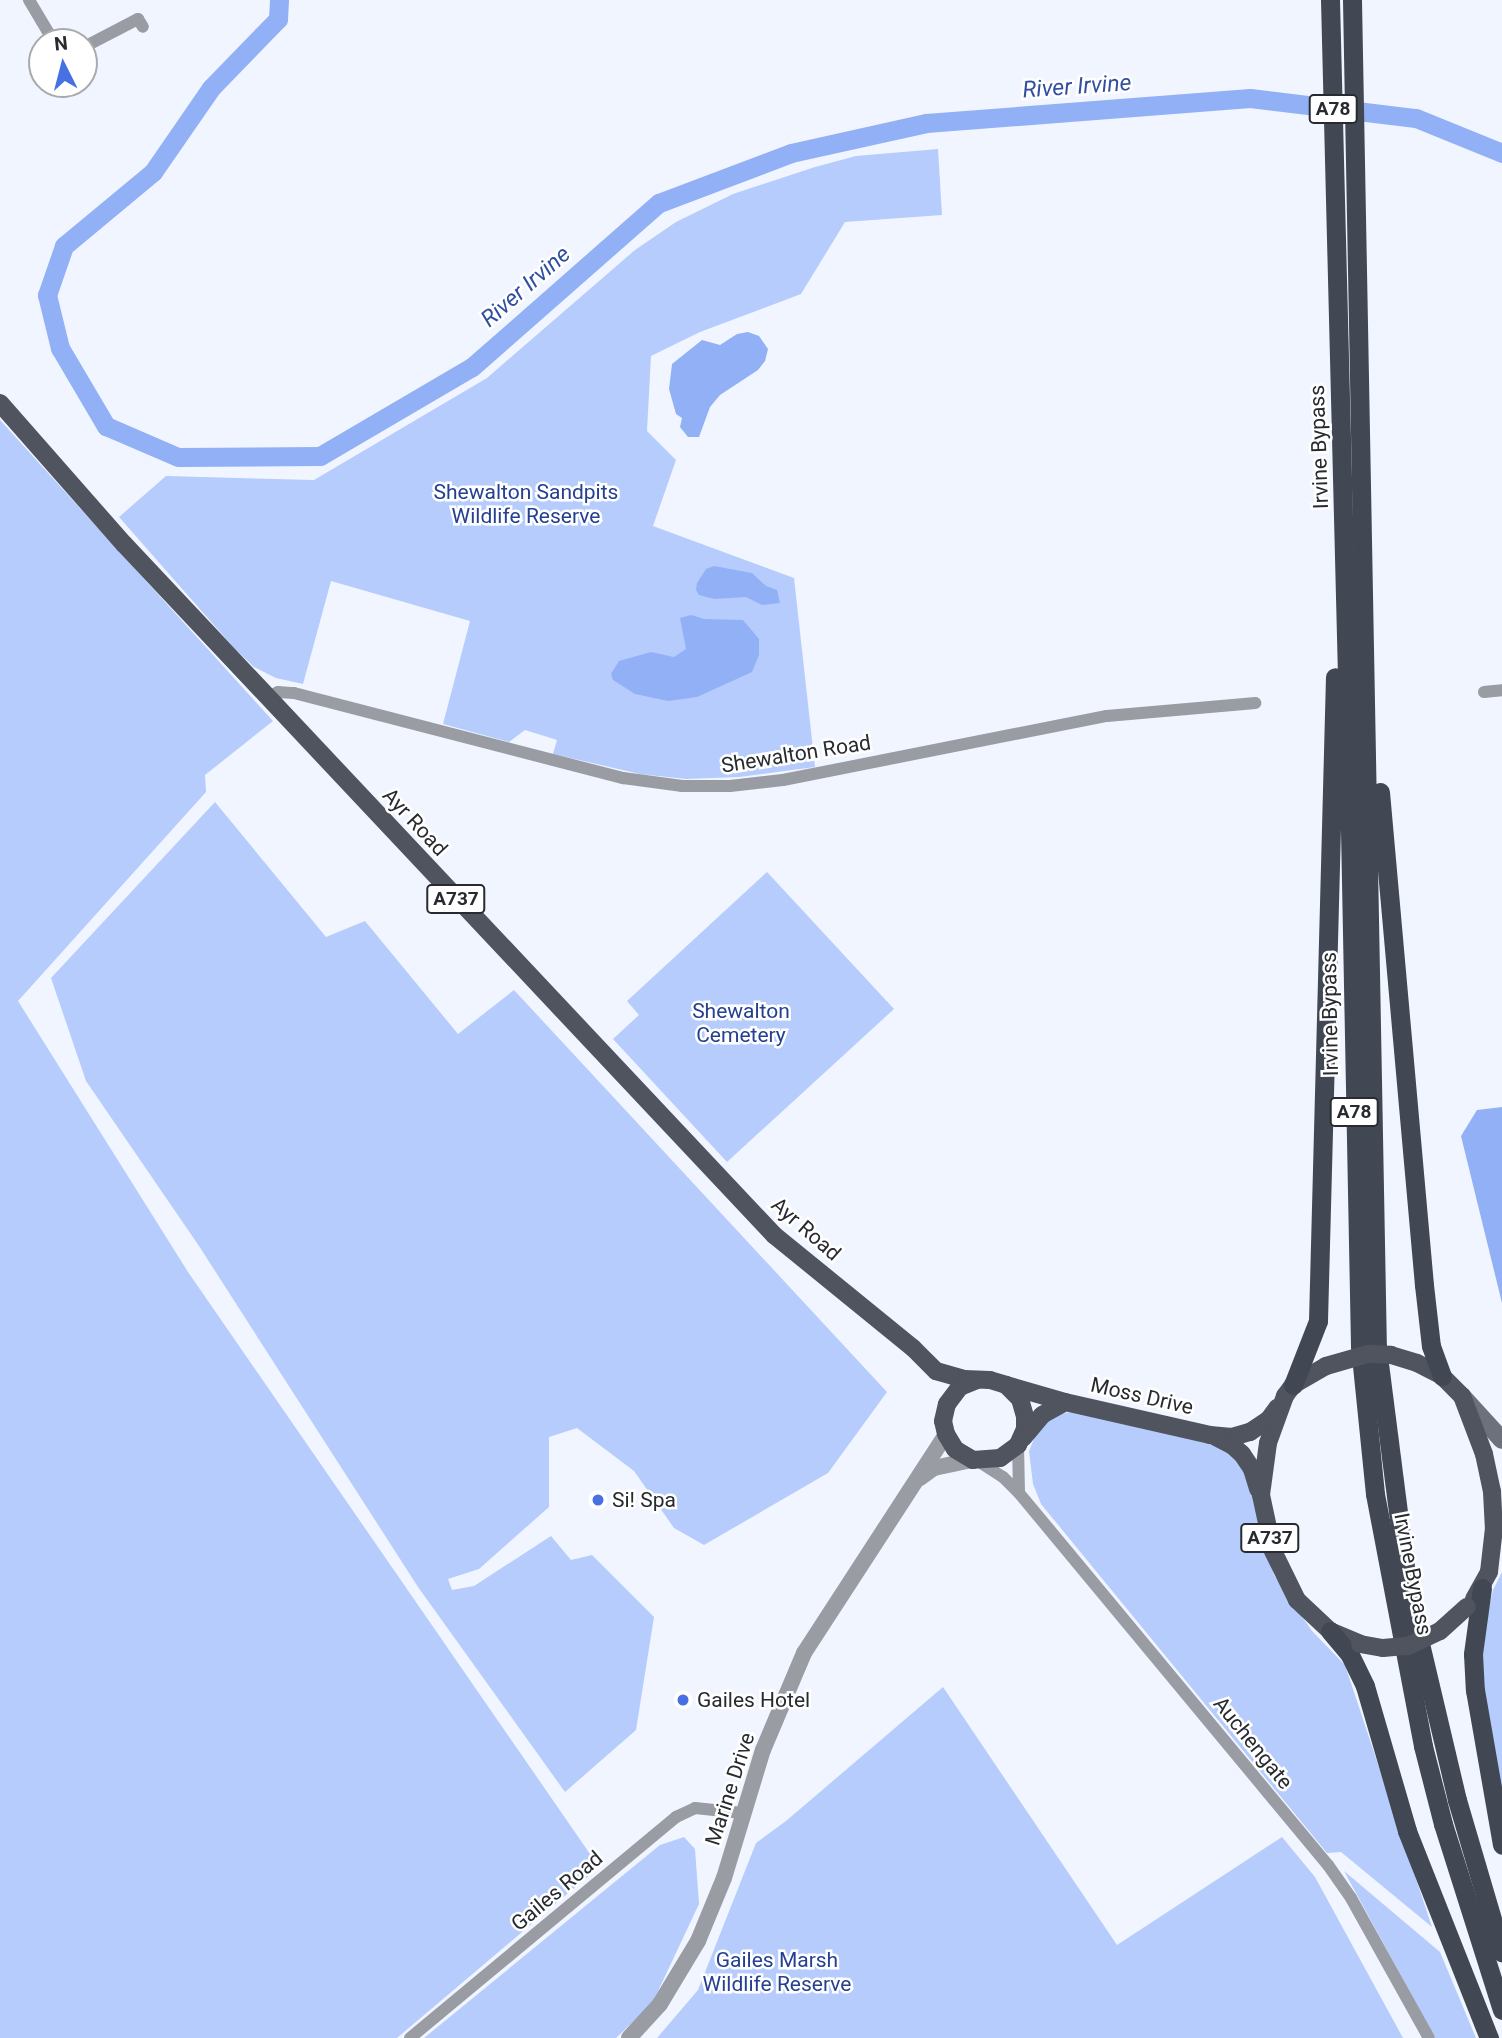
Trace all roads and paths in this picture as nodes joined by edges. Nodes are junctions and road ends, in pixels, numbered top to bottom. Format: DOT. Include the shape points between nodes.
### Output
graph roads {
  1 [pos="29,0"];
  2 [pos="1352,0"];
  3 [pos="1330,10"];
  4 [pos="143,27"];
  5 [pos="46,28"];
  6 [pos="98,40"];
  7 [pos="0,403"];
  8 [pos="1343,496"];
  9 [pos="1365,613"];
  10 [pos="1502,691"];
  11 [pos="1484,692"];
  12 [pos="267,697"];
  13 [pos="1255,703"];
  14 [pos="936,1371"];
  15 [pos="1442,1376"];
  16 [pos="977,1380"];
  17 [pos="1006,1385"];
  18 [pos="1289,1391"];
  19 [pos="1462,1396"];
  20 [pos="1065,1402"];
  21 [pos="945,1428"];
  22 [pos="1210,1435"];
  23 [pos="1502,1440"];
  24 [pos="1018,1443"];
  25 [pos="976,1460"];
  26 [pos="915,1481"];
  27 [pos="1019,1493"];
  28 [pos="1261,1495"];
  29 [pos="1502,1553"];
  30 [pos="1486,1580"];
  31 [pos="1330,1631"];
  32 [pos="743,1812"];
  33 [pos="1502,1845"];
  34 [pos="1502,1952"];
  35 [pos="1502,2010"];
  36 [pos="410,2038"];
  37 [pos="629,2038"];
  38 [pos="1429,2038"];
  39 [pos="1489,2038"];
  1 -- 5 [label="street"];
  2 -- 9 [label="highway, Irvine Bypass / A78"];
  3 -- 8 [label="highway, Irvine Bypass / A78"];
  4 -- 6 [label="street" via="138,19"];
  7 -- 12 [label="main road, Ayr Road / A737"];
  8 -- 18 [label="highway" via="1318,1321"];
  8 -- 35 [label="highway, Irvine Bypass / A78" via="1356,1243 1360,1346 1375,1494 1423,1746"];
  9 -- 15 [label="highway" via="1424,1285 1431,1346"];
  9 -- 34 [label="highway, Irvine Bypass / A78" via="1377,1348 1409,1597 1457,1800"];
  10 -- 11 [label="street"];
  12 -- 13 [label="street, Shewalton Road" via="294,693 623,778 682,786 783,780 1107,716"];
  12 -- 14 [label="main road, Ayr Road / A737" via="774,1236"];
  14 -- 16 [label="main road, A737"];
  14 -- 21 [label="main road"];
  15 -- 18 [label="main road, A737, bridge" via="1391,1355 1367,1354 1326,1366"];
  15 -- 19 [label="main road, A737"];
  16 -- 17 [label="main road, A737"];
  16 -- 21 [label="main road" via="954,1392 947,1404"];
  17 -- 20 [label="main road, Moss Drive / A737"];
  17 -- 24 [label="main road" via="1020,1399 1025,1416"];
  18 -- 22 [label="main road, Moss Drive / A737" via="1269,1419 1250,1432 1232,1437"];
  18 -- 28 [label="main road, A737" via="1268,1443"];
  19 -- 23 [label="main road"];
  19 -- 30 [label="main road, A737" via="1484,1454 1492,1492 1494,1528"];
  20 -- 22 [label="main road, Moss Drive / A737"];
  20 -- 24 [label="main road, Moss Drive" via="1042,1415"];
  21 -- 25 [label="main road" via="955,1449"];
  21 -- 26 [label="street, Marine Drive"];
  22 -- 28 [label="main road, Moss Drive / A737" via="1242,1454"];
  24 -- 25 [label="main road" via="1000,1458"];
  24 -- 27 [label="street"];
  25 -- 26 [label="street" via="934,1468"];
  25 -- 27 [label="street, Auchengate"];
  26 -- 32 [label="street, Marine Drive" via="804,1653 763,1750"];
  27 -- 38 [label="street, Auchengate" via="1328,1864"];
  28 -- 31 [label="main road, A737" via="1283,1576 1297,1600"];
  29 -- 30 [label="main road"];
  30 -- 31 [label="main road, A737, bridge" via="1467,1607 1440,1631 1408,1646 1360,1644"];
  30 -- 33 [label="highway" via="1473,1654 1475,1690"];
  31 -- 39 [label="highway" via="1350,1655 1365,1686 1408,1831"];
  32 -- 36 [label="street, Gailes Road" via="695,1808 676,1817"];
  32 -- 37 [label="street, Marine Drive" via="724,1878 698,1941 660,2004"];
}
